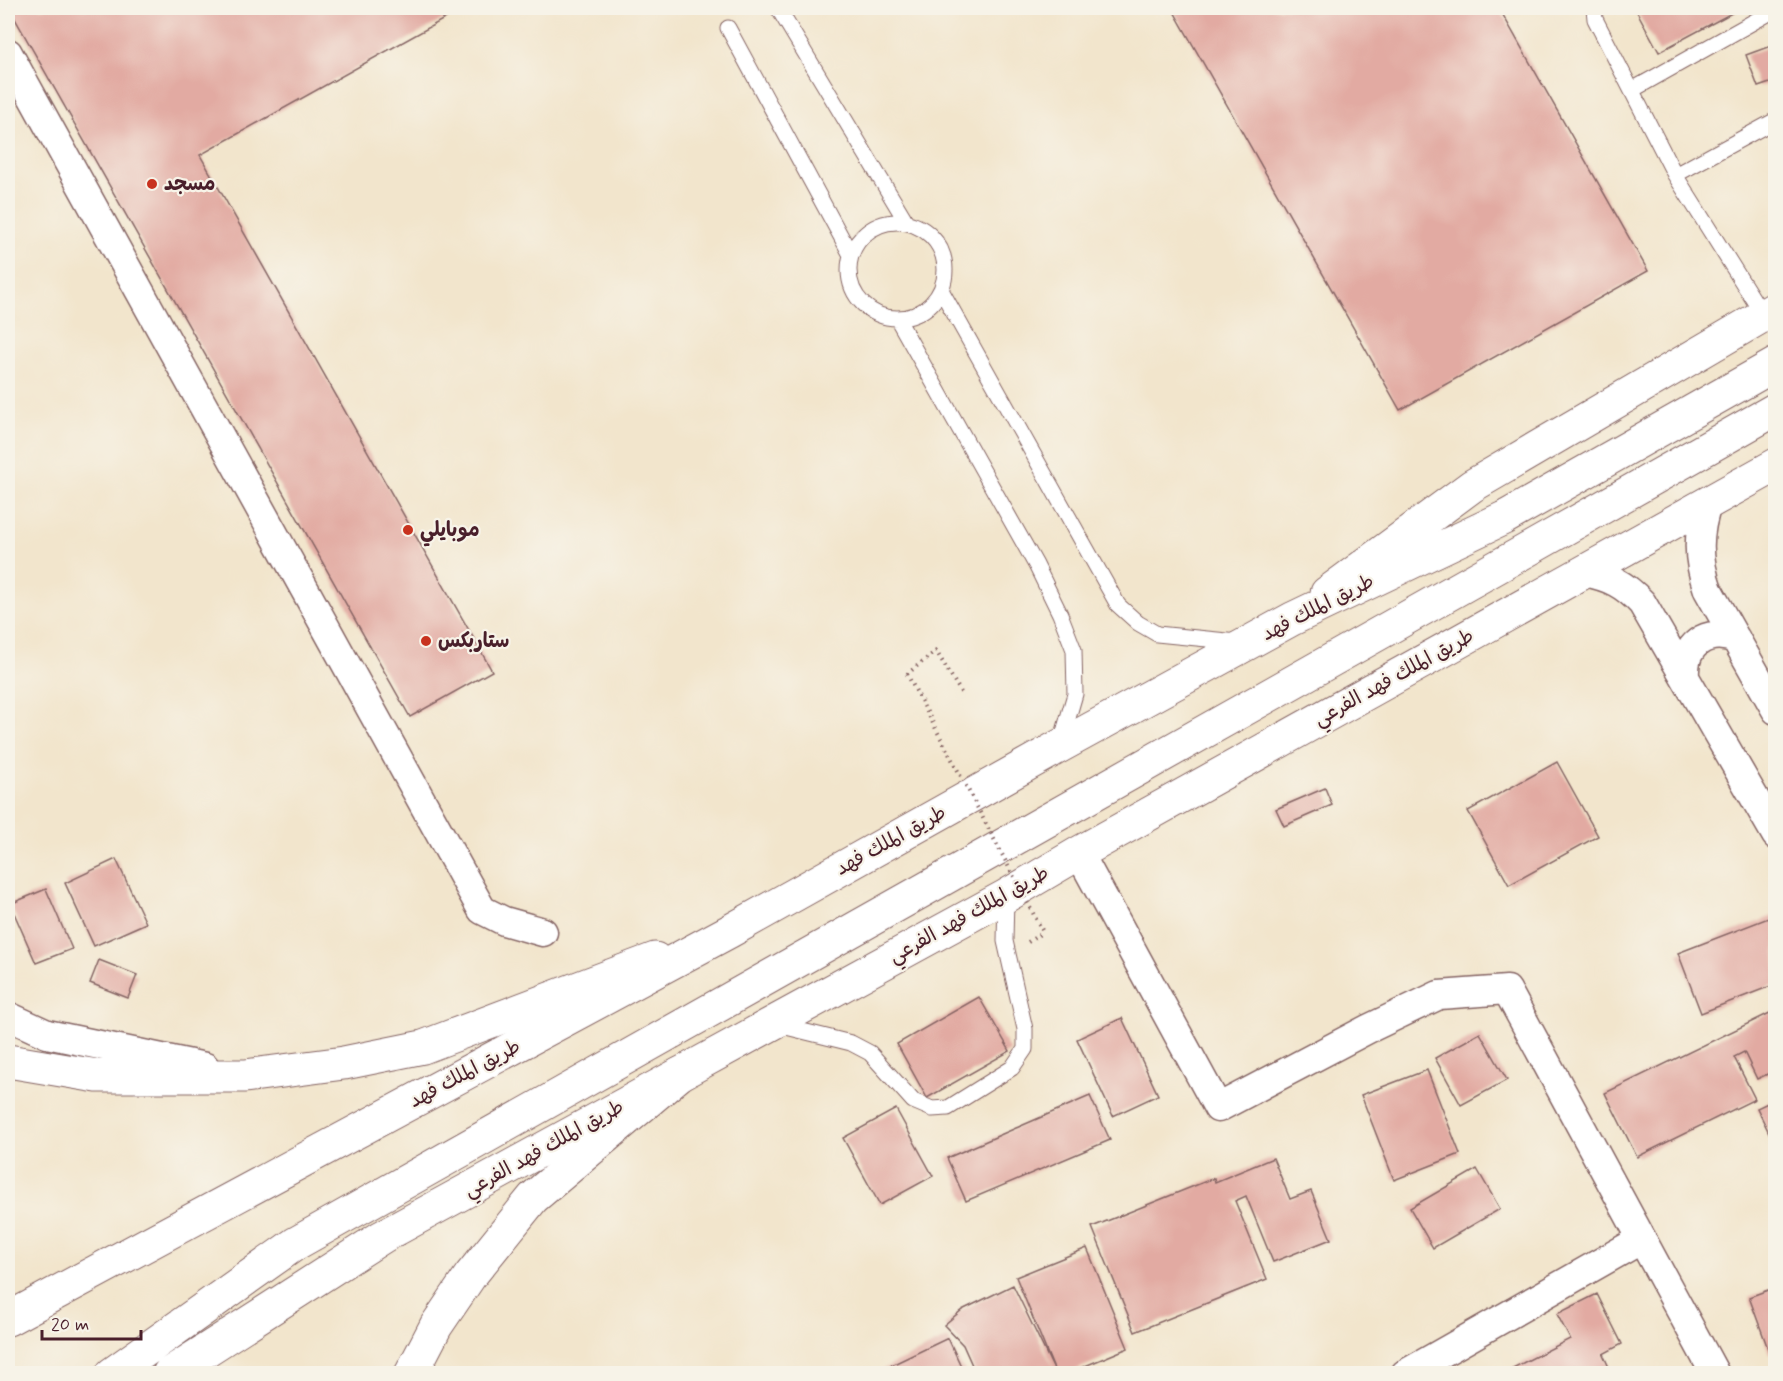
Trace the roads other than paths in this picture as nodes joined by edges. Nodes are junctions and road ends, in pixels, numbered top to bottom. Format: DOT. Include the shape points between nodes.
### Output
graph roads {
  1 [pos="778,8"];
  2 [pos="1594,8"];
  3 [pos="1774,8"];
  4 [pos="728,28"];
  5 [pos="8,53"];
  6 [pos="1632,90"];
  7 [pos="1776,120"];
  8 [pos="1675,175"];
  9 [pos="907,223"];
  10 [pos="851,255"];
  11 [pos="941,290"];
  12 [pos="1769,312"];
  13 [pos="897,318"];
  14 [pos="1776,364"];
  15 [pos="1776,409"];
  16 [pos="1776,465"];
  17 [pos="1708,502"];
  18 [pos="1584,572"];
  19 [pos="1292,619"];
  20 [pos="1736,639"];
  21 [pos="1248,644"];
  22 [pos="1684,676"];
  23 [pos="1776,710"];
  24 [pos="1060,746"];
  25 [pos="1776,835"];
  26 [pos="1079,853"];
  27 [pos="1006,896"];
  28 [pos="730,931"];
  29 [pos="543,932"];
  30 [pos="8,1016"];
  31 [pos="772,1024"];
  32 [pos="8,1060"];
  33 [pos="680,1074"];
  34 [pos="245,1076"];
  35 [pos="1642,1239"];
  36 [pos="8,1319"];
  37 [pos="111,1374"];
  38 [pos="169,1374"];
  39 [pos="411,1374"];
  40 [pos="1405,1374"];
  41 [pos="1715,1374"];
  1 -- 9 [label="lane"];
  2 -- 6 [label="lane" via="1595,19"];
  3 -- 6 [label="lane"];
  4 -- 10 [label="lane"];
  5 -- 29 [label="street" via="482,910"];
  6 -- 8 [label="lane"];
  7 -- 8 [label="lane"];
  8 -- 12 [label="lane"];
  9 -- 10 [label="lane" via="879,225 857,242"];
  9 -- 11 [label="lane" via="932,236 940,248 945,262"];
  10 -- 13 [label="lane" via="848,272 859,300 870,310"];
  11 -- 13 [label="lane" via="923,310"];
  11 -- 21 [label="lane" via="1118,605 1158,634"];
  12 -- 19 [label="main road" via="1472,486"];
  13 -- 24 [label="lane" via="1036,565 1074,650 1075,694"];
  14 -- 19 [label="main road, طريق الملك فهد" via="1504,518"];
  15 -- 37 [label="main road" via="295,1245"];
  16 -- 17 [label="main road, طريق الملك فهد الفرعي"];
  17 -- 18 [label="main road, طريق الملك فهد الفرعي"];
  17 -- 20 [label="street" via="1699,537 1702,572"];
  18 -- 22 [label="street" via="1602,575 1632,592"];
  18 -- 26 [label="main road, طريق الملك فهد الفرعي"];
  19 -- 21 [label="main road, طريق الملك فهد"];
  20 -- 22 [label="street" via="1714,635 1694,645 1684,665"];
  20 -- 23 [label="street"];
  21 -- 24 [label="main road, طريق الملك فهد"];
  22 -- 25 [label="street"];
  24 -- 28 [label="main road, طريق الملك فهد"];
  26 -- 27 [label="main road, طريق الملك فهد الفرعي"];
  26 -- 35 [label="street" via="1218,1108 1439,995 1507,990"];
  27 -- 31 [label="main road, طريق الملك فهد الفرعي"];
  27 -- 31 [label="lane" via="1005,941 1025,1029 1025,1049 1012,1068 948,1108 932,1109 913,1101 870,1053 851,1044"];
  28 -- 34 [label="main road" via="423,1047 344,1063"];
  28 -- 36 [label="main road, طريق الملك فهد"];
  30 -- 34 [label="street" via="47,1034"];
  31 -- 33 [label="main road, طريق الملك فهد الفرعي"];
  32 -- 34 [label="main road" via="97,1076"];
  33 -- 38 [label="main road, طريق الملك فهد الفرعي" via="382,1237"];
  33 -- 39 [label="main road" via="533,1198 470,1276 436,1326"];
  35 -- 40 [label="street"];
  35 -- 41 [label="street"];
}
